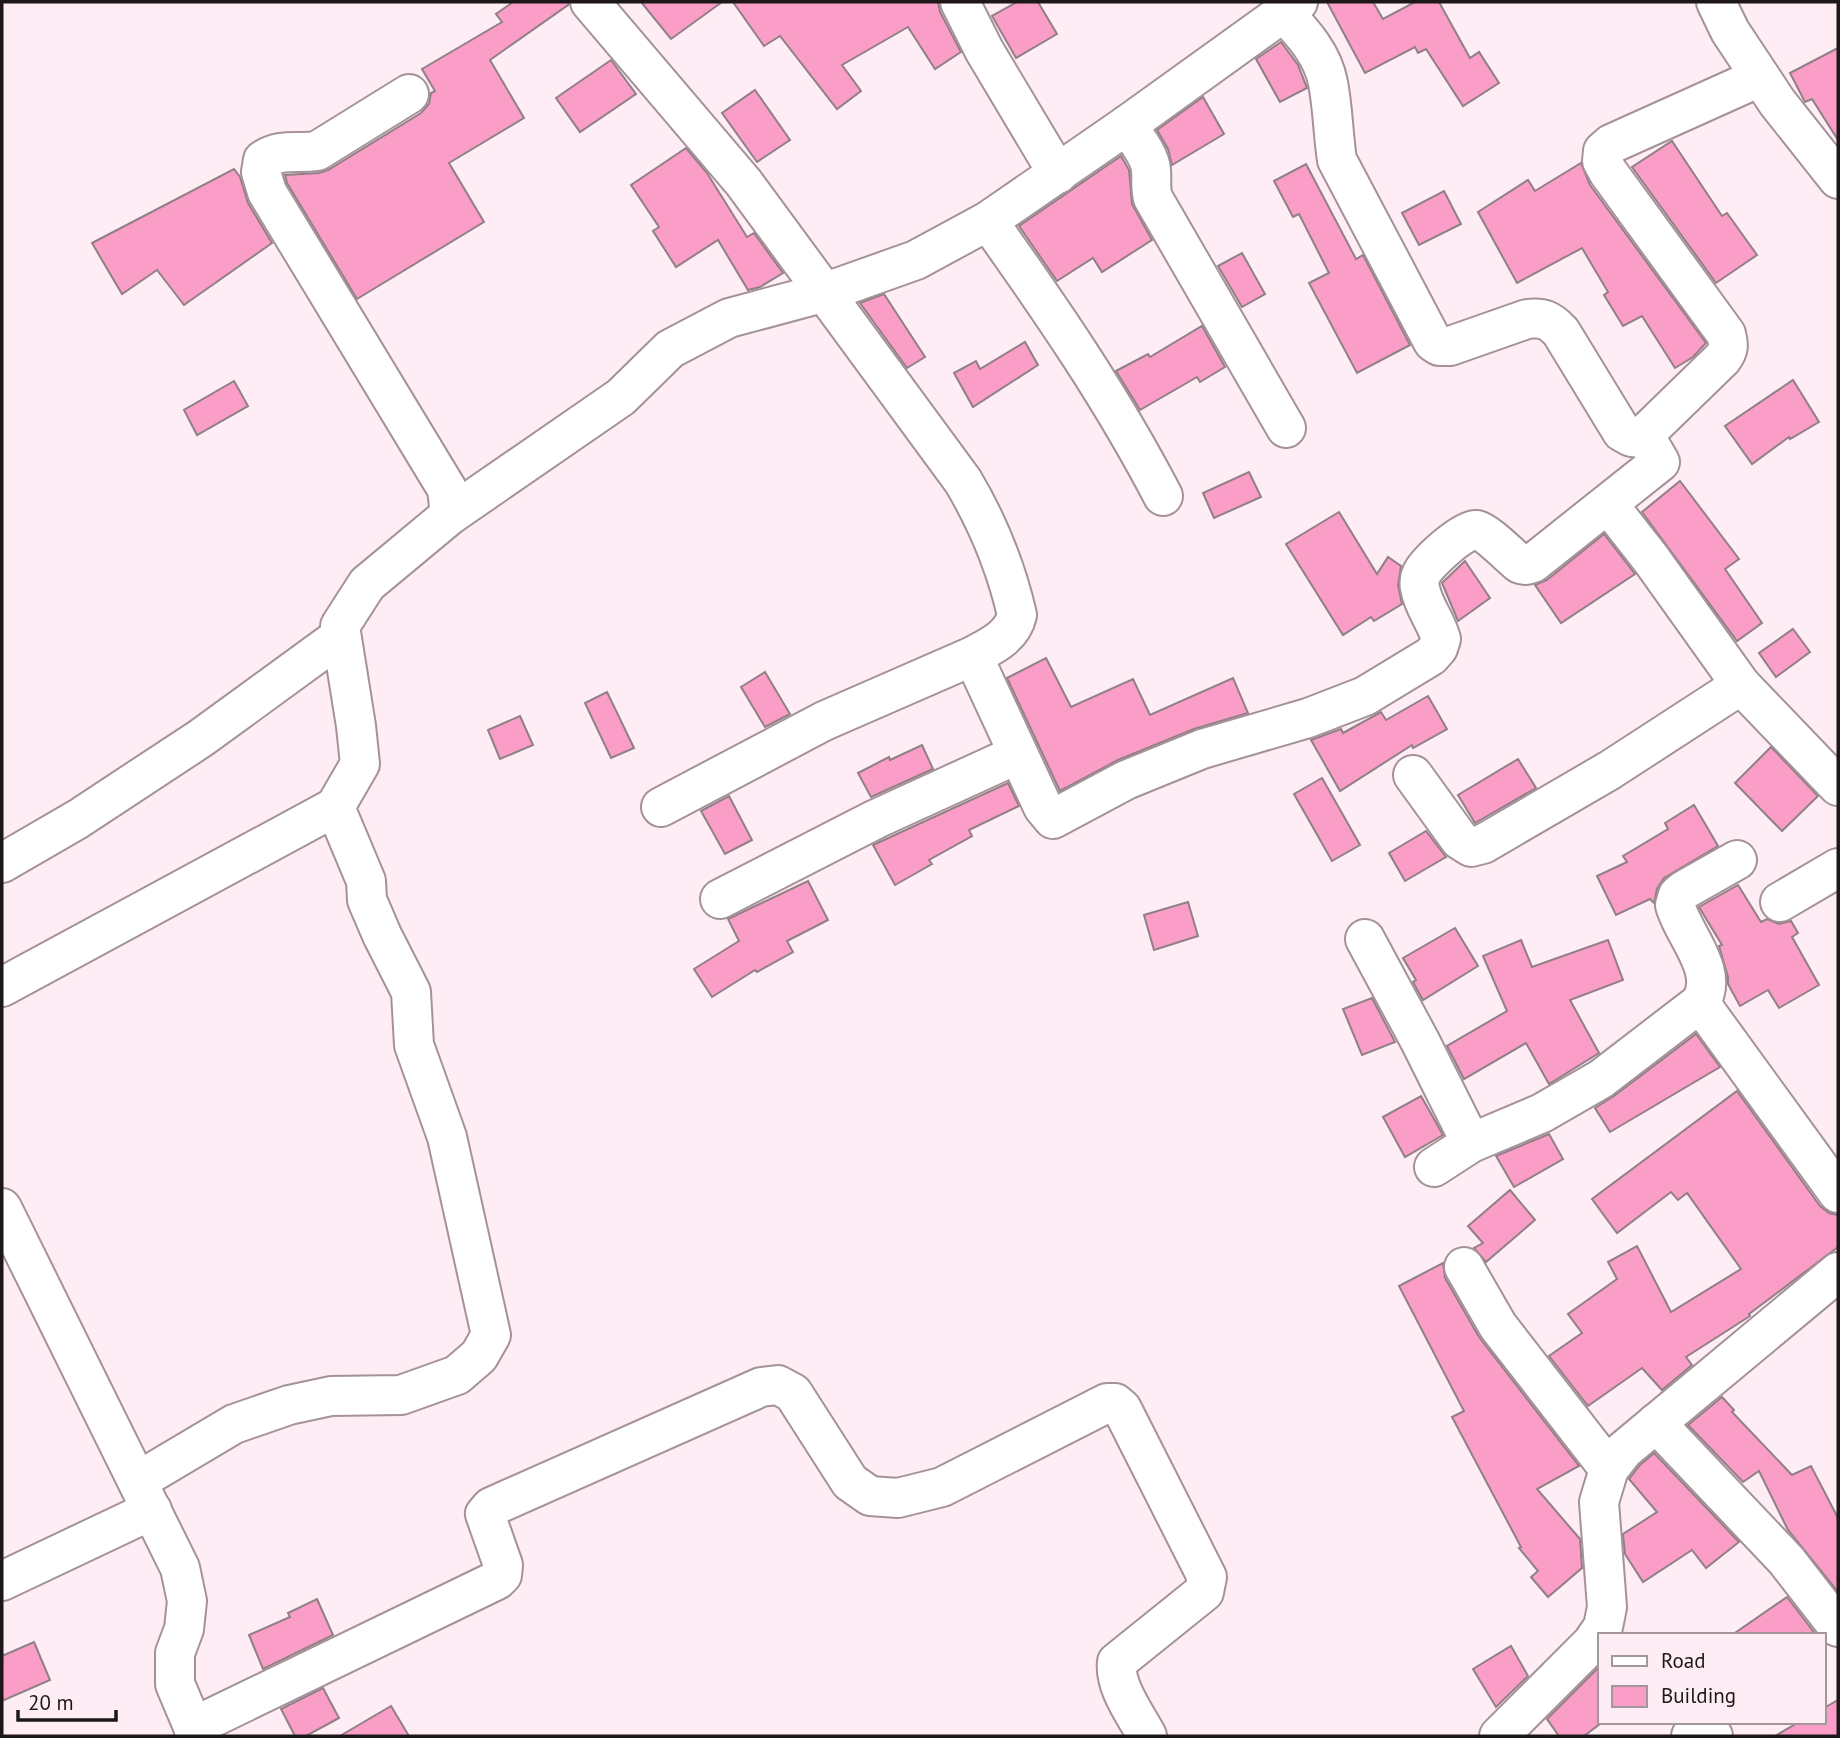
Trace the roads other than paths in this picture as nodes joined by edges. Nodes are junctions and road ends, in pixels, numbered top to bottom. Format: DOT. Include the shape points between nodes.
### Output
graph roads {
  1 [pos="590,2"];
  2 [pos="960,2"];
  3 [pos="1716,2"];
  4 [pos="1291,7"];
  5 [pos="1760,77"];
  6 [pos="409,94"];
  7 [pos="1127,125"];
  8 [pos="1058,174"];
  9 [pos="1838,179"];
  10 [pos="988,221"];
  11 [pos="826,292"];
  12 [pos="1286,428"];
  13 [pos="1646,438"];
  14 [pos="1163,496"];
  15 [pos="1608,504"];
  16 [pos="450,515"];
  17 [pos="341,636"];
  18 [pos="972,656"];
  19 [pos="1741,685"];
  20 [pos="1018,754"];
  21 [pos="1413,775"];
  22 [pos="1838,786"];
  23 [pos="335,807"];
  24 [pos="661,807"];
  25 [pos="1737,860"];
  26 [pos="2,863"];
  27 [pos="1838,868"];
  28 [pos="720,899"];
  29 [pos="1780,902"];
  30 [pos="1365,939"];
  31 [pos="2,987"];
  32 [pos="1700,1003"];
  33 [pos="1471,1143"];
  34 [pos="1434,1167"];
  35 [pos="1838,1193"];
  36 [pos="2,1208"];
  37 [pos="1464,1267"];
  38 [pos="1838,1272"];
  39 [pos="1656,1423"];
  40 [pos="1609,1469"];
  41 [pos="145,1495"];
  42 [pos="2,1579"];
  43 [pos="1838,1627"];
  44 [pos="1599,1633"];
  45 [pos="1598,1634"];
  46 [pos="195,1731"];
  47 [pos="1147,1736"];
  48 [pos="1499,1736"];
  49 [pos="1691,1736"];
  50 [pos="1713,1736"];
  1 -- 11 [label="street" via="744,183"];
  2 -- 8 [label="street"];
  3 -- 5 [label="street"];
  4 -- 7 [label="street"];
  4 -- 13 [label="street" via="1328,80 1337,160 1433,342 1450,346 1527,320 1541,317 1551,321 1622,432"];
  5 -- 9 [label="street"];
  5 -- 13 [label="street" via="1603,151 1608,172 1729,344 1722,359"];
  6 -- 16 [label="street" via="317,151 274,153 263,160 261,172 267,192 447,489"];
  7 -- 8 [label="street"];
  7 -- 12 [label="street" via="1152,170 1153,198"];
  8 -- 10 [label="street"];
  10 -- 11 [label="street" via="916,260"];
  10 -- 14 [label="street" via="1094,373"];
  11 -- 16 [label="street" via="729,318 670,349 621,397"];
  11 -- 18 [label="street" via="963,481 994,540 1017,615 1006,635"];
  13 -- 15 [label="street" via="1660,462"];
  15 -- 19 [label="street"];
  15 -- 20 [label="street" via="1539,560 1526,565 1478,530 1461,535 1423,570 1420,579 1419,587 1441,639 1438,648 1365,696 1202,749 1126,780 1053,819"];
  16 -- 17 [label="street" via="367,584 340,626"];
  17 -- 23 [label="street" via="360,764"];
  17 -- 26 [label="street" via="201,738"];
  18 -- 20 [label="street"];
  18 -- 24 [label="street" via="824,721"];
  19 -- 21 [label="street" via="1610,770 1483,844 1471,846 1460,840"];
  19 -- 22 [label="street"];
  20 -- 28 [label="street" via="876,819"];
  23 -- 31 [label="street"];
  23 -- 41 [label="street" via="366,881 367,900 411,992 414,1045 447,1136 491,1335 479,1356 457,1375 401,1395 331,1396 234,1424"];
  25 -- 32 [label="street" via="1684,890 1675,905 1704,968 1706,985"];
  27 -- 29 [label="street"];
  30 -- 33 [label="street"];
  32 -- 33 [label="street" via="1601,1079 1542,1113"];
  32 -- 35 [label="street"];
  33 -- 34 [label="street"];
  36 -- 41 [label="street"];
  37 -- 40 [label="street" via="1498,1325"];
  38 -- 39 [label="street"];
  39 -- 40 [label="street"];
  39 -- 43 [label="street" via="1786,1560"];
  40 -- 44 [label="street" via="1599,1502 1607,1607"];
  41 -- 42 [label="street"];
  41 -- 46 [label="street" via="180,1568 187,1601 175,1684"];
  45 -- 48 [label="street"];
  46 -- 47 [label="street" via="497,1580 503,1565 485,1514 491,1507 761,1387 778,1385 793,1393 850,1482 870,1496 898,1498 942,1488 1107,1404 1122,1409 1207,1577 1204,1592 1117,1662 1119,1683"];
  49 -- 50 [label="street"];
}
